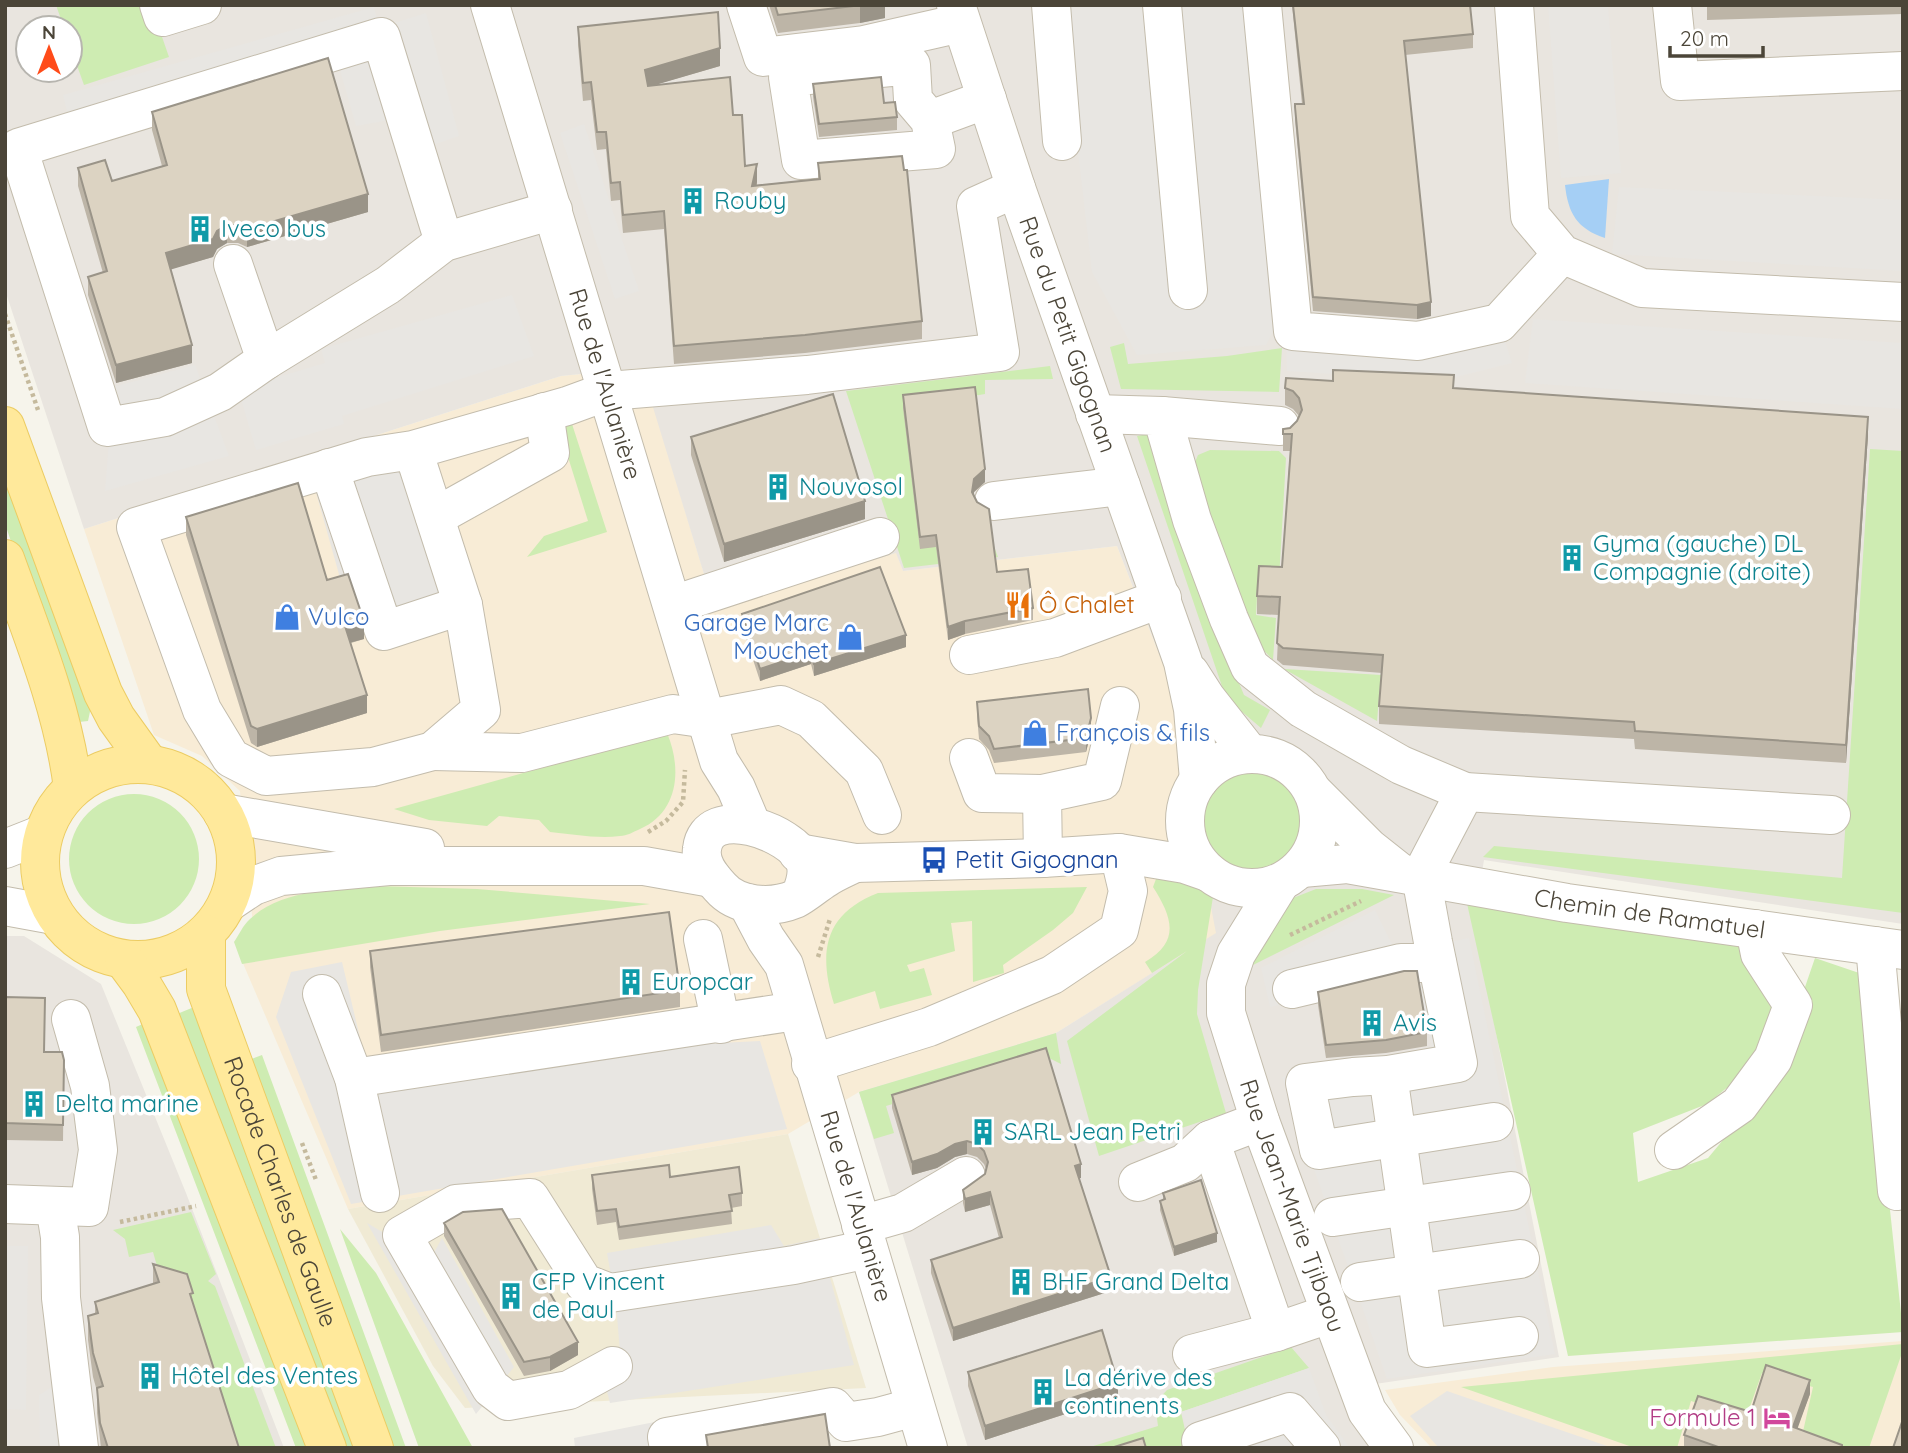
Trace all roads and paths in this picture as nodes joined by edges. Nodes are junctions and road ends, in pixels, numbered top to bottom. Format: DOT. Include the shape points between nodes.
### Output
graph roads {
  1 [pos="159,5"];
  2 [pos="202,5"];
  3 [pos="490,5"];
  4 [pos="746,5"];
  5 [pos="1051,5"];
  6 [pos="1162,5"];
  7 [pos="1262,5"];
  8 [pos="1514,5"];
  9 [pos="1672,5"];
  10 [pos="958,14"];
  11 [pos="1903,71"];
  12 [pos="987,99"];
  13 [pos="930,120"];
  14 [pos="1062,141"];
  15 [pos="1016,188"];
  16 [pos="552,209"];
  17 [pos="444,242"];
  18 [pos="1562,254"];
  19 [pos="233,264"];
  20 [pos="1188,290"];
  21 [pos="1903,302"];
  22 [pos="5,314"];
  23 [pos="266,360"];
  24 [pos="608,391"];
  25 [pos="544,412"];
  26 [pos="1095,414"];
  27 [pos="1162,416"];
  28 [pos="22,421"];
  29 [pos="1280,426"];
  30 [pos="413,450"];
  31 [pos="329,468"];
  32 [pos="1121,486"];
  33 [pos="994,501"];
  34 [pos="435,516"];
  35 [pos="880,537"];
  36 [pos="5,559"];
  37 [pos="1162,598"];
  38 [pos="463,605"];
  39 [pos="673,605"];
  40 [pos="969,655"];
  41 [pos="1183,662"];
  42 [pos="1120,706"];
  43 [pos="708,719"];
  44 [pos="433,751"];
  45 [pos="1250,754"];
  46 [pos="969,758"];
  47 [pos="719,761"];
  48 [pos="149,764"];
  49 [pos="1195,787"];
  50 [pos="73,788"];
  51 [pos="1465,792"];
  52 [pos="1314,793"];
  53 [pos="1042,794"];
  54 [pos="223,813"];
  55 [pos="882,815"];
  56 [pos="1831,815"];
  57 [pos="752,826"];
  58 [pos="43,834"];
  59 [pos="708,834"];
  60 [pos="5,849"];
  61 [pos="799,853"];
  62 [pos="1119,853"];
  63 [pos="1043,858"];
  64 [pos="855,863"];
  65 [pos="513,864"];
  66 [pos="644,866"];
  67 [pos="1410,874"];
  68 [pos="1213,875"];
  69 [pos="1291,876"];
  70 [pos="712,878"];
  71 [pos="798,896"];
  72 [pos="229,902"];
  73 [pos="747,903"];
  74 [pos="5,906"];
  75 [pos="54,915"];
  76 [pos="1755,929"];
  77 [pos="206,934"];
  78 [pos="703,939"];
  79 [pos="1889,948"];
  80 [pos="1236,954"];
  81 [pos="124,960"];
  82 [pos="1437,963"];
  83 [pos="784,965"];
  84 [pos="1292,989"];
  85 [pos="322,995"];
  86 [pos="796,1011"];
  87 [pos="71,1018"];
  88 [pos="721,1024"];
  89 [pos="811,1064"];
  90 [pos="1388,1075"];
  91 [pos="354,1078"];
  92 [pos="1260,1121"];
  93 [pos="1494,1122"];
  94 [pos="298,1130"];
  95 [pos="1397,1139"];
  96 [pos="1210,1140"];
  97 [pos="1674,1150"];
  98 [pos="966,1176"];
  99 [pos="317,1182"];
  100 [pos="1138,1182"];
  101 [pos="1903,1190"];
  102 [pos="1511,1191"];
  103 [pos="380,1193"];
  104 [pos="5,1204"];
  105 [pos="72,1206"];
  106 [pos="196,1206"];
  107 [pos="1406,1206"];
  108 [pos="1333,1217"];
  109 [pos="865,1237"];
  110 [pos="1520,1259"];
  111 [pos="1416,1274"];
  112 [pos="1360,1282"];
  113 [pos="1329,1314"];
  114 [pos="1276,1332"];
  115 [pos="1519,1336"];
  116 [pos="1192,1354"];
  117 [pos="613,1366"];
  118 [pos="915,1407"];
  119 [pos="850,1435"];
  120 [pos="1201,1441"];
  121 [pos="79,1448"];
  122 [pos="327,1448"];
  123 [pos="374,1448"];
  124 [pos="669,1448"];
  125 [pos="928,1448"];
  126 [pos="1321,1448"];
  127 [pos="1394,1448"];
  1 -- 2 [label="street" via="163,17"];
  3 -- 16 [label="street, Rue de l'Aulanière"];
  4 -- 10 [label="street" via="763,57 864,45"];
  5 -- 14 [label="street"];
  6 -- 20 [label="street"];
  7 -- 18 [label="street" via="1293,331 1418,341 1499,323"];
  8 -- 18 [label="street" via="1530,216"];
  9 -- 11 [label="street" via="1680,81"];
  10 -- 12 [label="street, Rue du Petit Gigognan"];
  12 -- 13 [label="street"];
  12 -- 15 [label="street, Rue du Petit Gigognan"];
  15 -- 24 [label="street" via="976,206 1000,352 807,375"];
  15 -- 26 [label="street, Rue du Petit Gigognan"];
  16 -- 17 [label="street"];
  16 -- 24 [label="street, Rue de l'Aulanière"];
  17 -- 23 [label="street" via="388,285"];
  17 -- 23 [label="street" via="382,37 18,148 107,427 165,417 220,392"];
  18 -- 21 [label="street" via="1642,288"];
  19 -- 23 [label="street"];
  22 -- 28 [label="path"];
  24 -- 25 [label="street"];
  24 -- 39 [label="street, Rue de l'Aulanière"];
  25 -- 30 [label="street"];
  25 -- 34 [label="street" via="550,453"];
  26 -- 27 [label="street"];
  26 -- 32 [label="street, Rue du Petit Gigognan"];
  27 -- 29 [label="street"];
  27 -- 51 [label="street" via="1192,520 1250,667 1303,709 1401,765"];
  28 -- 48 [label="main road" via="103,693"];
  30 -- 31 [label="street"];
  30 -- 34 [label="street"];
  31 -- 38 [label="street" via="384,632"];
  31 -- 44 [label="street" via="136,527 202,710 231,758 266,776 373,767"];
  32 -- 33 [label="street"];
  32 -- 37 [label="street, Rue du Petit Gigognan"];
  34 -- 38 [label="street"];
  35 -- 39 [label="street"];
  36 -- 50 [label="main road" via="51,684"];
  37 -- 40 [label="street" via="1055,638"];
  37 -- 41 [label="street, Rue du Petit Gigognan"];
  38 -- 44 [label="street" via="481,709"];
  39 -- 43 [label="street, Rue de l'Aulanière"];
  41 -- 45 [label="street, Rue du Petit Gigognan"];
  41 -- 49 [label="street, Rue du Petit Gigognan" via="1193,709"];
  42 -- 53 [label="street" via="1102,781"];
  43 -- 44 [label="street" via="673,714 522,753"];
  43 -- 47 [label="street, Rue de l'Aulanière"];
  43 -- 55 [label="street" via="781,705 811,719 864,771"];
  45 -- 49 [label="street" via="1213,766"];
  45 -- 52 [label="street" via="1276,758 1299,772"];
  46 -- 53 [label="street" via="982,793"];
  47 -- 57 [label="street, Rue de l'Aulanière"];
  47 -- 59 [label="street, Rue de l'Aulanière"];
  48 -- 50 [label="main road" via="122,765 96,773"];
  48 -- 54 [label="main road" via="178,773 204,789"];
  49 -- 62 [label="street" via="1172,819"];
  49 -- 68 [label="street" via="1185,812 1187,835 1192,852"];
  50 -- 58 [label="main road" via="55,809"];
  51 -- 56 [label="street"];
  51 -- 67 [label="street"];
  52 -- 67 [label="street" via="1369,848"];
  52 -- 69 [label="street" via="1321,819 1316,846"];
  53 -- 63 [label="street"];
  54 -- 65 [label="street"];
  54 -- 72 [label="main road" via="235,852"];
  57 -- 59 [label="street" via="728,825"];
  57 -- 61 [label="street" via="770,832"];
  58 -- 60 [label="street"];
  58 -- 75 [label="main road" via="42,889"];
  59 -- 66 [label="street"];
  59 -- 70 [label="street" via="702,863"];
  61 -- 64 [label="street"];
  61 -- 71 [label="street" via="806,871"];
  62 -- 63 [label="street"];
  62 -- 68 [label="street" via="1185,863"];
  62 -- 89 [label="street" via="1128,891 1119,930 1052,975 929,1027"];
  63 -- 64 [label="street"];
  64 -- 71 [label="street"];
  65 -- 66 [label="street"];
  65 -- 72 [label="street" via="389,866 294,874 253,886"];
  66 -- 70 [label="street"];
  67 -- 69 [label="street, Chemin de Ramatuel" via="1347,864"];
  67 -- 76 [label="street, Chemin de Ramatuel"];
  67 -- 80 [label="path" via="1294,934"];
  67 -- 82 [label="street"];
  68 -- 69 [label="street" via="1230,885 1253,889"];
  68 -- 80 [label="street, Rue Jean-Marie Tjibaou" via="1230,902"];
  69 -- 80 [label="street, Rue Jean-Marie Tjibaou"];
  70 -- 73 [label="street" via="732,898"];
  71 -- 73 [label="street" via="763,905"];
  71 -- 83 [label="street, Rue de l'Aulanière"];
  72 -- 77 [label="main road"];
  73 -- 83 [label="street, Rue de l'Aulanière"];
  74 -- 75 [label="street"];
  75 -- 81 [label="main road" via="72,936 96,952"];
  76 -- 79 [label="street, Chemin de Ramatuel"];
  76 -- 97 [label="street" via="1760,954 1793,1005 1773,1059 1739,1105"];
  77 -- 81 [label="main road" via="181,951 153,960"];
  77 -- 123 [label="main road, Rocade Charles de Gaulle" via="206,989"];
  78 -- 88 [label="street"];
  79 -- 101 [label="street" via="1897,1191"];
  80 -- 92 [label="street, Rue Jean-Marie Tjibaou" via="1226,984 1226,1013"];
  81 -- 122 [label="main road, Rocade Charles de Gaulle" via="157,1010"];
  82 -- 84 [label="street" via="1401,963"];
  82 -- 90 [label="street" via="1458,1063"];
  83 -- 86 [label="street, Rue de l'Aulanière"];
  85 -- 91 [label="street"];
  86 -- 88 [label="street"];
  86 -- 89 [label="street, Rue de l'Aulanière"];
  87 -- 105 [label="street" via="90,1086 98,1150"];
  88 -- 91 [label="street"];
  89 -- 109 [label="street, Rue de l'Aulanière"];
  90 -- 95 [label="street"];
  90 -- 95 [label="street" via="1305,1083 1319,1150"];
  91 -- 103 [label="street"];
  92 -- 96 [label="street"];
  92 -- 113 [label="street, Rue Jean-Marie Tjibaou"];
  93 -- 95 [label="street"];
  94 -- 99 [label="path"];
  95 -- 107 [label="street"];
  96 -- 100 [label="street" via="1185,1163"];
  96 -- 114 [label="street"];
  98 -- 109 [label="street"];
  102 -- 107 [label="street"];
  104 -- 105 [label="street"];
  105 -- 106 [label="path" via="100,1226"];
  105 -- 121 [label="street" via="60,1237 61,1298"];
  107 -- 108 [label="street"];
  107 -- 111 [label="street"];
  109 -- 117 [label="street" via="794,1265 610,1293 584,1283 530,1198 456,1204 401,1235 491,1388 508,1401 569,1390"];
  109 -- 118 [label="street, Rue de l'Aulanière"];
  110 -- 111 [label="street"];
  111 -- 112 [label="street"];
  111 -- 115 [label="street" via="1427,1348"];
  113 -- 114 [label="street"];
  113 -- 127 [label="street, Rue Jean-Marie Tjibaou" via="1367,1411"];
  114 -- 116 [label="street"];
  118 -- 119 [label="street" via="877,1417"];
  118 -- 125 [label="street, Rue de l'Aulanière"];
  119 -- 124 [label="street" via="833,1407 667,1437"];
  120 -- 126 [label="street" via="1290,1412"];
}
